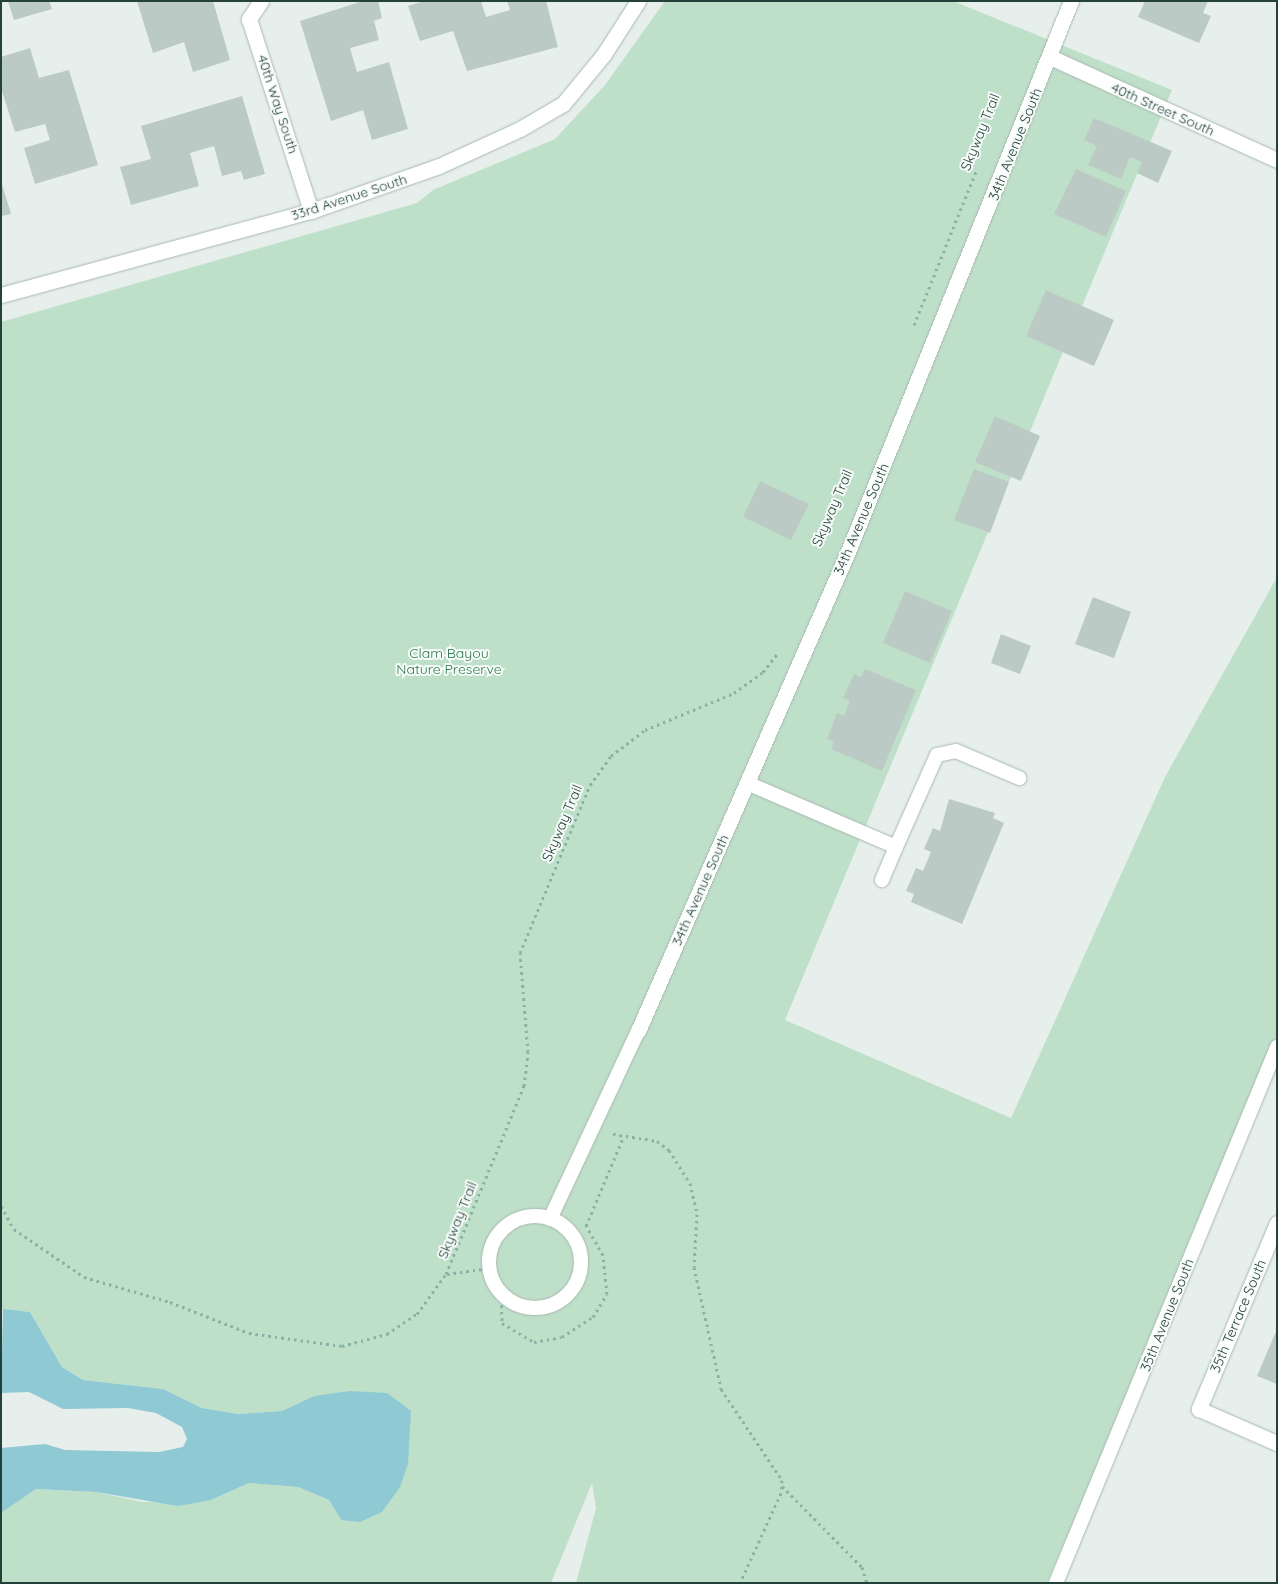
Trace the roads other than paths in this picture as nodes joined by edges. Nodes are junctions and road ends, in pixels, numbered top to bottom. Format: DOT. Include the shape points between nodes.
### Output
graph roads {
  1 [pos="261,1"];
  2 [pos="638,1"];
  3 [pos="1071,1"];
  4 [pos="1050,57"];
  5 [pos="1277,160"];
  6 [pos="311,211"];
  7 [pos="1,295"];
  8 [pos="1019,778"];
  9 [pos="747,783"];
  10 [pos="896,847"];
  11 [pos="882,880"];
  12 [pos="638,1031"];
  13 [pos="1277,1047"];
  14 [pos="550,1219"];
  15 [pos="1277,1223"];
  16 [pos="1277,1443"];
  17 [pos="1056,1583"];
  1 -- 6 [label="street, 40th Way South" via="249,18"];
  2 -- 6 [label="street, 33rd Avenue South" via="604,54 563,104 520,130 439,166"];
  3 -- 4 [label="street, 34th Avenue South"];
  4 -- 5 [label="street, 40th Street South"];
  4 -- 9 [label="street, 34th Avenue South" via="847,554"];
  6 -- 7 [label="street, 33rd Avenue South"];
  8 -- 10 [label="lane" via="956,751 937,755"];
  9 -- 10 [label="lane"];
  9 -- 12 [label="street, 34th Avenue South"];
  10 -- 11 [label="lane"];
  12 -- 14 [label="lane"];
  13 -- 17 [label="lane, 35th Avenue South"];
  14 -- 14 [label="lane" via="570,1232 578,1245 581,1260 573,1288 556,1302 534,1308 519,1305 501,1292 490,1268 493,1242 502,1230 529,1216"];
  15 -- 16 [label="street, 35th Terrace South" via="1199,1409"];
}
